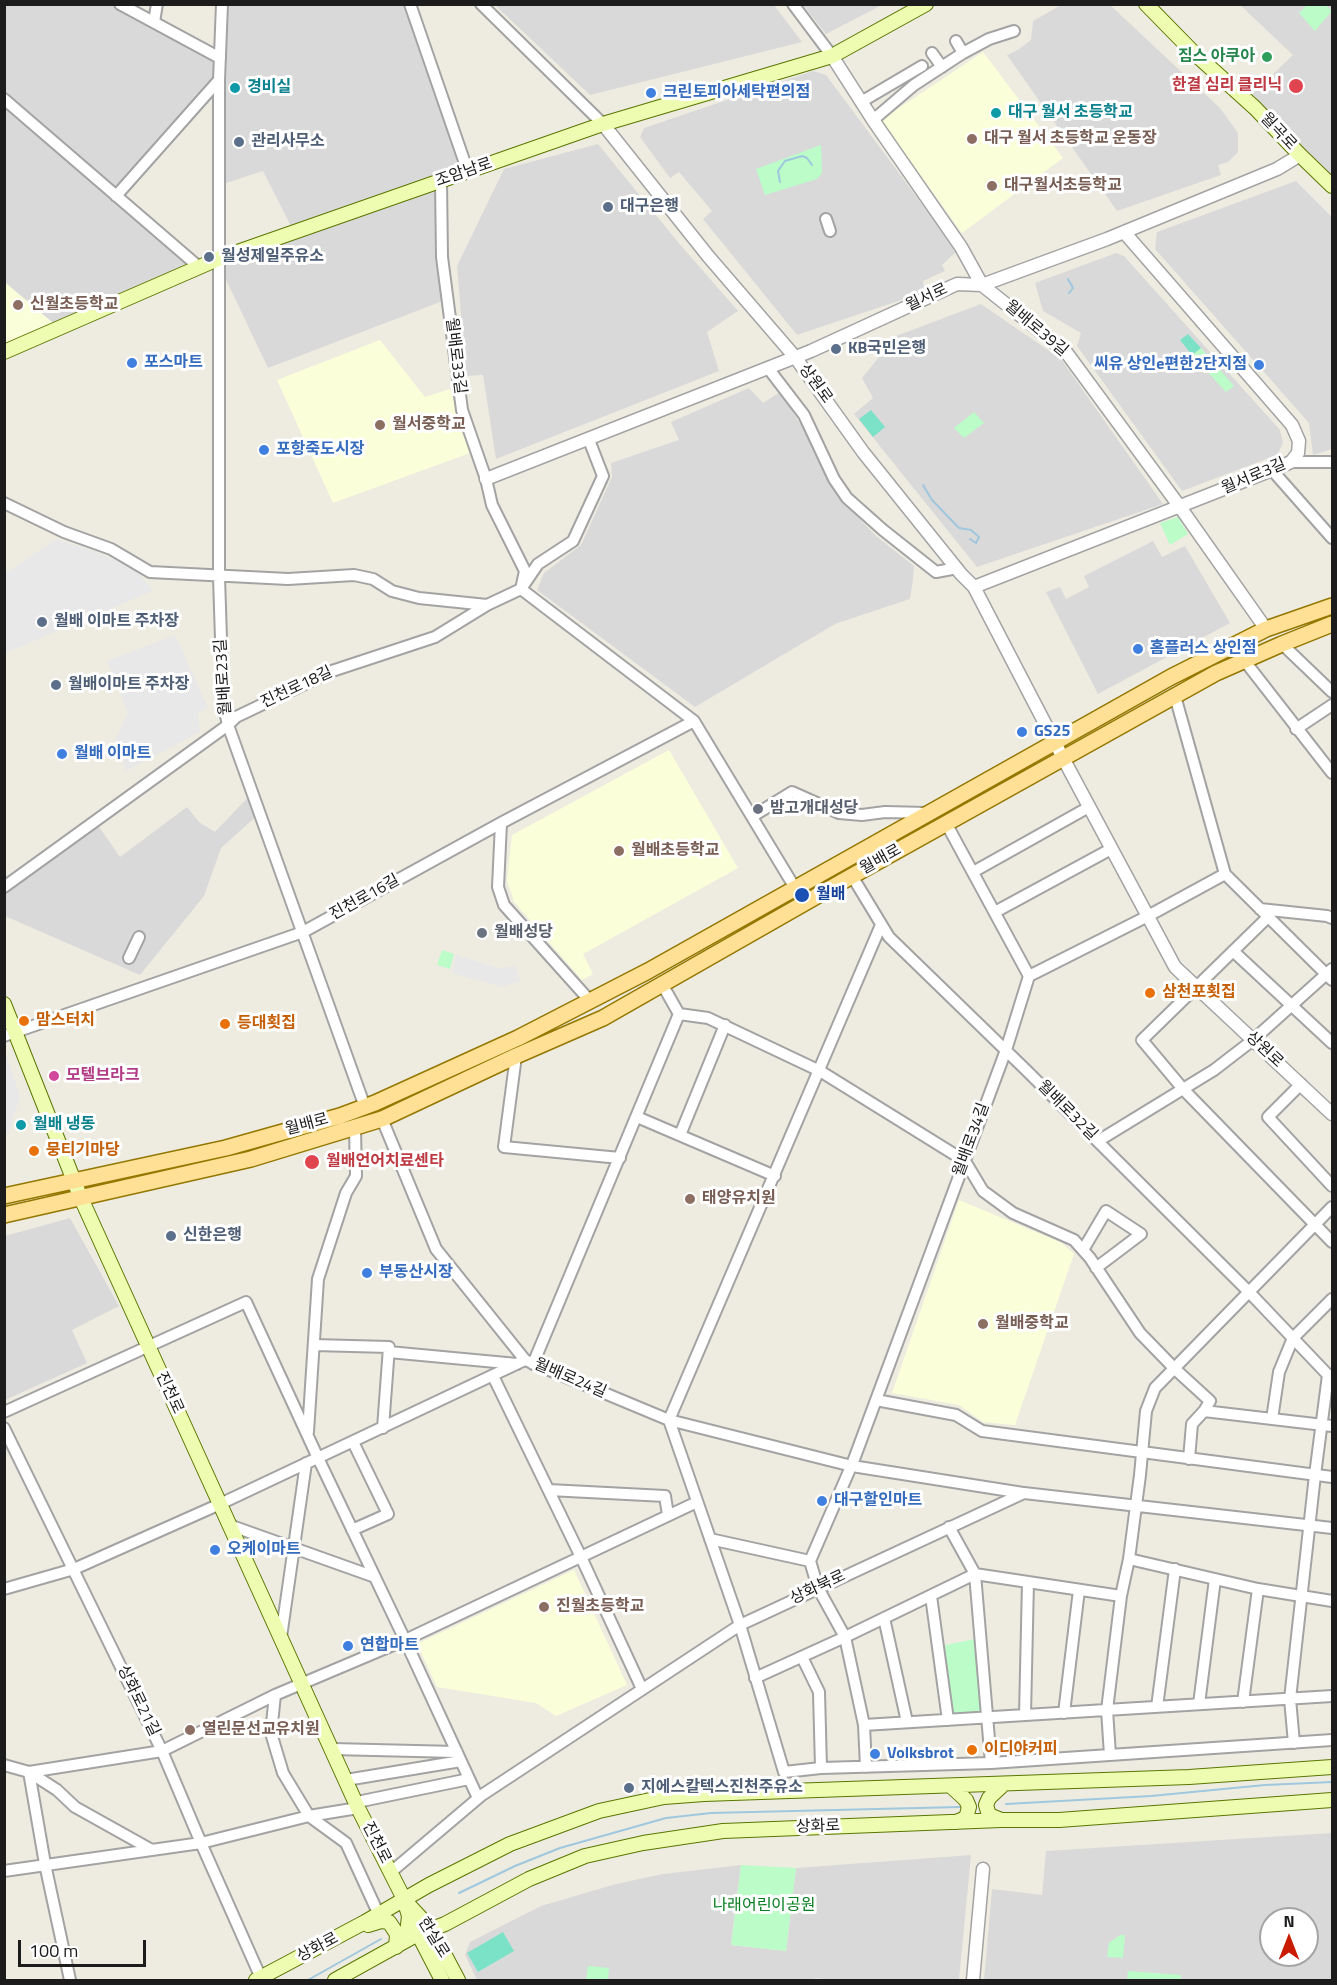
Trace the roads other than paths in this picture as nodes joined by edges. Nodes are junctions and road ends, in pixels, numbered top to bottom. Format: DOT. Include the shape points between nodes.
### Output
graph roads {
  1 [pos="120,4"];
  2 [pos="157,4"];
  3 [pos="222,4"];
  4 [pos="410,4"];
  5 [pos="793,4"];
  6 [pos="926,4"];
  7 [pos="1146,4"];
  8 [pos="483,5"];
  9 [pos="154,22"];
  10 [pos="1014,31"];
  11 [pos="956,41"];
  12 [pos="932,53"];
  13 [pos="963,53"];
  14 [pos="832,56"];
  15 [pos="220,58"];
  16 [pos="922,66"];
  17 [pos="942,67"];
  18 [pos="219,80"];
  19 [pos="4,99"];
  20 [pos="861,102"];
  21 [pos="873,120"];
  22 [pos="603,124"];
  23 [pos="1300,155"];
  24 [pos="468,172"];
  25 [pos="441,181"];
  26 [pos="1332,186"];
  27 [pos="116,196"];
  28 [pos="826,219"];
  29 [pos="830,231"];
  30 [pos="1124,232"];
  31 [pos="220,258"];
  32 [pos="199,267"];
  33 [pos="982,285"];
  34 [pos="4,352"];
  35 [pos="795,357"];
  36 [pos="768,368"];
  37 [pos="589,440"];
  38 [pos="1291,462"];
  39 [pos="1332,462"];
  40 [pos="1272,470"];
  41 [pos="486,479"];
  42 [pos="4,503"];
  43 [pos="1180,507"];
  44 [pos="1332,538"];
  45 [pos="957,568"];
  46 [pos="219,577"];
  47 [pos="975,587"];
  48 [pos="521,589"];
  49 [pos="487,605"];
  50 [pos="1332,606"];
  51 [pos="1332,624"];
  52 [pos="1266,629"];
  53 [pos="1282,644"];
  54 [pos="1244,660"];
  55 [pos="1332,692"];
  56 [pos="1175,696"];
  57 [pos="1332,705"];
  58 [pos="694,721"];
  59 [pos="228,725"];
  60 [pos="1296,729"];
  61 [pos="1056,743"];
  62 [pos="1063,758"];
  63 [pos="1332,773"];
  64 [pos="1089,807"];
  65 [pos="932,813"];
  66 [pos="753,816"];
  67 [pos="501,823"];
  68 [pos="946,823"];
  69 [pos="1111,849"];
  70 [pos="974,872"];
  71 [pos="1225,874"];
  72 [pos="852,876"];
  73 [pos="4,886"];
  74 [pos="795,888"];
  75 [pos="1260,909"];
  76 [pos="995,912"];
  77 [pos="1148,916"];
  78 [pos="1268,917"];
  79 [pos="1332,918"];
  80 [pos="881,925"];
  81 [pos="303,932"];
  82 [pos="139,937"];
  83 [pos="1233,951"];
  84 [pos="129,958"];
  85 [pos="1330,975"];
  86 [pos="1029,976"];
  87 [pos="662,984"];
  88 [pos="1196,986"];
  89 [pos="591,1002"];
  90 [pos="4,1004"];
  91 [pos="1292,1005"];
  92 [pos="679,1014"];
  93 [pos="725,1025"];
  94 [pos="10,1034"];
  95 [pos="1253,1040"];
  96 [pos="1332,1043"];
  97 [pos="1006,1050"];
  98 [pos="516,1056"];
  99 [pos="820,1071"];
  100 [pos="1301,1084"];
  101 [pos="1183,1089"];
  102 [pos="365,1107"];
  103 [pos="1332,1113"];
  104 [pos="637,1117"];
  105 [pos="382,1119"];
  106 [pos="355,1129"];
  107 [pos="680,1135"];
  108 [pos="1098,1141"];
  109 [pos="620,1158"];
  110 [pos="964,1161"];
  111 [pos="775,1176"];
  112 [pos="73,1181"];
  113 [pos="1332,1186"];
  114 [pos="4,1196"];
  115 [pos="80,1197"];
  116 [pos="1332,1208"];
  117 [pos="4,1215"];
  118 [pos="1315,1226"];
  119 [pos="1332,1242"];
  120 [pos="1083,1250"];
  121 [pos="1096,1268"];
  122 [pos="1250,1293"];
  123 [pos="1331,1305"];
  124 [pos="1293,1338"];
  125 [pos="314,1345"];
  126 [pos="148,1347"];
  127 [pos="389,1349"];
  128 [pos="526,1363"];
  129 [pos="1175,1369"];
  130 [pos="1330,1375"];
  131 [pos="493,1376"];
  132 [pos="876,1400"];
  133 [pos="1204,1411"];
  134 [pos="4,1412"];
  135 [pos="1272,1419"];
  136 [pos="669,1420"];
  137 [pos="1327,1426"];
  138 [pos="4,1428"];
  139 [pos="383,1428"];
  140 [pos="307,1436"];
  141 [pos="353,1442"];
  142 [pos="1142,1454"];
  143 [pos="318,1458"];
  144 [pos="1189,1459"];
  145 [pos="306,1463"];
  146 [pos="852,1466"];
  147 [pos="1315,1475"];
  148 [pos="1332,1477"];
  149 [pos="549,1490"];
  150 [pos="1024,1493"];
  151 [pos="697,1502"];
  152 [pos="220,1504"];
  153 [pos="1135,1505"];
  154 [pos="668,1515"];
  155 [pos="1310,1525"];
  156 [pos="232,1526"];
  157 [pos="949,1527"];
  158 [pos="1332,1528"];
  159 [pos="352,1530"];
  160 [pos="710,1539"];
  161 [pos="292,1548"];
  162 [pos="581,1557"];
  163 [pos="1129,1559"];
  164 [pos="810,1561"];
  165 [pos="74,1569"];
  166 [pos="1175,1569"];
  167 [pos="975,1574"];
  168 [pos="375,1577"];
  169 [pos="1215,1579"];
  170 [pos="1028,1582"];
  171 [pos="818,1588"];
  172 [pos="4,1589"];
  173 [pos="1258,1589"];
  174 [pos="1079,1590"];
  175 [pos="930,1596"];
  176 [pos="1121,1596"];
  177 [pos="1301,1596"];
  178 [pos="1332,1601"];
  179 [pos="884,1618"];
  180 [pos="740,1625"];
  181 [pos="281,1637"];
  182 [pos="845,1637"];
  183 [pos="405,1640"];
  184 [pos="802,1657"];
  185 [pos="755,1678"];
  186 [pos="302,1684"];
  187 [pos="642,1689"];
  188 [pos="275,1695"];
  189 [pos="1332,1696"];
  190 [pos="1290,1699"];
  191 [pos="1243,1702"];
  192 [pos="1199,1704"];
  193 [pos="1157,1707"];
  194 [pos="1107,1710"];
  195 [pos="1064,1713"];
  196 [pos="1025,1715"];
  197 [pos="987,1718"];
  198 [pos="948,1720"];
  199 [pos="907,1722"];
  200 [pos="864,1725"];
  201 [pos="1332,1740"];
  202 [pos="1294,1743"];
  203 [pos="332,1749"];
  204 [pos="162,1750"];
  205 [pos="1110,1755"];
  206 [pos="459,1757"];
  207 [pos="991,1763"];
  208 [pos="4,1765"];
  209 [pos="866,1767"];
  210 [pos="1332,1767"];
  211 [pos="821,1768"];
  212 [pos="29,1772"];
  213 [pos="469,1779"];
  214 [pos="346,1780"];
  215 [pos="1004,1784"];
  216 [pos="952,1786"];
  217 [pos="478,1798"];
  218 [pos="1332,1800"];
  219 [pos="358,1805"];
  220 [pos="309,1816"];
  221 [pos="1001,1820"];
  222 [pos="956,1822"];
  223 [pos="201,1843"];
  224 [pos="152,1850"];
  225 [pos="45,1864"];
  226 [pos="983,1869"];
  227 [pos="4,1871"];
  228 [pos="391,1872"];
  229 [pos="404,1899"];
  230 [pos="379,1914"];
  231 [pos="409,1916"];
  232 [pos="353,1929"];
  233 [pos="424,1932"];
  234 [pos="396,1947"];
  235 [pos="259,1979"];
  236 [pos="70,1980"];
  237 [pos="335,1980"];
  238 [pos="442,1980"];
  239 [pos="458,1980"];
  240 [pos="973,1980"];
  1 -- 9 [label="street"];
  2 -- 9 [label="street"];
  3 -- 15 [label="street, 월배로23길"];
  4 -- 24 [label="street"];
  5 -- 14 [label="street"];
  6 -- 14 [label="main road, 조암남로"];
  7 -- 23 [label="main road, 월곡로"];
  8 -- 22 [label="street, 상원로"];
  9 -- 15 [label="street"];
  10 -- 13 [label="street"];
  11 -- 13 [label="street"];
  12 -- 17 [label="street"];
  13 -- 17 [label="street"];
  14 -- 20 [label="street, 월배로39길"];
  14 -- 22 [label="main road, 조암남로"];
  15 -- 18 [label="street, 월배로23길"];
  16 -- 20 [label="street"];
  17 -- 21 [label="street"];
  18 -- 27 [label="street"];
  18 -- 31 [label="street, 월배로23길"];
  19 -- 27 [label="street"];
  20 -- 21 [label="street, 월배로39길"];
  21 -- 33 [label="street, 월배로39길" via="961,247"];
  22 -- 24 [label="main road, 조암남로"];
  22 -- 35 [label="street, 상원로"];
  23 -- 26 [label="main road, 월곡로"];
  23 -- 30 [label="street, 월서로" via="1277,169"];
  24 -- 25 [label="main road, 조암남로"];
  25 -- 31 [label="main road, 조암남로"];
  25 -- 41 [label="street, 월배로33길" via="442,257 462,410"];
  27 -- 32 [label="street"];
  28 -- 29 [label="street"];
  30 -- 33 [label="street, 월서로"];
  30 -- 38 [label="street, 월서로3길" via="1292,425 1299,441 1298,453"];
  31 -- 32 [label="main road, 조암남로"];
  31 -- 46 [label="street, 월배로23길"];
  32 -- 34 [label="main road, 조암남로"];
  33 -- 35 [label="street, 월서로" via="957,284"];
  33 -- 43 [label="street, 월배로39길" via="1066,352"];
  35 -- 36 [label="street, 월서로"];
  35 -- 45 [label="street, 상원로" via="863,452"];
  36 -- 37 [label="street, 월서로"];
  36 -- 45 [label="street" via="804,415 847,498 936,572"];
  37 -- 41 [label="street, 월서로"];
  37 -- 48 [label="street" via="603,476 573,540 538,564"];
  38 -- 39 [label="street"];
  38 -- 40 [label="street, 월서로3길"];
  40 -- 43 [label="street, 월서로3길"];
  40 -- 44 [label="street"];
  41 -- 48 [label="street, 월배로33길" via="492,505 525,571"];
  42 -- 46 [label="street" via="111,549 150,572"];
  43 -- 47 [label="street, 월서로3길"];
  43 -- 52 [label="street, 월배로39길"];
  45 -- 47 [label="street, 상원로"];
  46 -- 49 [label="street" via="288,579 354,574 419,598"];
  46 -- 59 [label="street, 월배로23길" via="223,701"];
  47 -- 61 [label="street, 상원로"];
  48 -- 49 [label="street, 진천로18길"];
  48 -- 58 [label="street"];
  49 -- 59 [label="street, 진천로18길" via="435,637 332,671 236,717"];
  50 -- 52 [label="main road, 월배로"];
  51 -- 53 [label="main road, 월배로"];
  52 -- 61 [label="main road, 월배로" via="1130,699"];
  53 -- 54 [label="main road, 월배로"];
  53 -- 55 [label="street"];
  54 -- 56 [label="main road, 월배로"];
  54 -- 60 [label="street"];
  56 -- 62 [label="main road, 월배로"];
  56 -- 71 [label="street"];
  57 -- 60 [label="street"];
  58 -- 66 [label="street"];
  58 -- 67 [label="street, 진천로16길"];
  59 -- 73 [label="street, 진천로18길"];
  59 -- 81 [label="street, 월배로23길"];
  60 -- 63 [label="street"];
  61 -- 62 [label="street, 상원로"];
  61 -- 65 [label="main road, 월배로"];
  62 -- 64 [label="street, 상원로"];
  62 -- 68 [label="main road, 월배로"];
  64 -- 69 [label="street, 상원로"];
  64 -- 70 [label="street"];
  65 -- 66 [label="street" via="838,813 792,792"];
  65 -- 74 [label="main road, 월배로"];
  66 -- 74 [label="street"];
  67 -- 81 [label="street, 진천로16길"];
  67 -- 89 [label="street" via="498,887 504,904"];
  68 -- 70 [label="street"];
  68 -- 72 [label="main road, 월배로"];
  69 -- 76 [label="street"];
  69 -- 77 [label="street, 상원로"];
  70 -- 76 [label="street"];
  71 -- 75 [label="street"];
  71 -- 77 [label="street"];
  72 -- 80 [label="street, 월배로32길"];
  72 -- 87 [label="main road, 월배로"];
  74 -- 89 [label="main road, 월배로"];
  75 -- 78 [label="street"];
  75 -- 79 [label="street"];
  76 -- 86 [label="street"];
  77 -- 86 [label="street"];
  77 -- 88 [label="street, 상원로" via="1175,967"];
  78 -- 83 [label="street"];
  78 -- 85 [label="street"];
  80 -- 97 [label="street, 월배로32길"];
  80 -- 99 [label="street"];
  81 -- 94 [label="street, 진천로16길"];
  81 -- 102 [label="street, 월배로23길"];
  82 -- 84 [label="street"];
  83 -- 88 [label="street"];
  83 -- 91 [label="street"];
  85 -- 91 [label="street"];
  86 -- 97 [label="street, 월배로34길"];
  87 -- 92 [label="street"];
  87 -- 98 [label="main road, 월배로" via="603,1018"];
  88 -- 95 [label="street, 상원로"];
  88 -- 101 [label="street" via="1142,1040"];
  89 -- 102 [label="main road, 월배로"];
  90 -- 94 [label="main road, 진천로"];
  91 -- 95 [label="street"];
  91 -- 96 [label="street"];
  92 -- 93 [label="street"];
  92 -- 104 [label="street"];
  93 -- 99 [label="street"];
  93 -- 107 [label="street"];
  94 -- 112 [label="main road, 진천로"];
  95 -- 100 [label="street, 상원로"];
  95 -- 101 [label="street"];
  97 -- 108 [label="street, 월배로32길"];
  97 -- 110 [label="street, 월배로34길"];
  98 -- 105 [label="main road, 월배로"];
  98 -- 109 [label="street" via="504,1147"];
  99 -- 110 [label="street"];
  99 -- 111 [label="street"];
  100 -- 103 [label="street, 상원로"];
  100 -- 113 [label="street" via="1268,1117"];
  101 -- 108 [label="street"];
  101 -- 118 [label="street"];
  102 -- 112 [label="main road, 월배로" via="226,1148"];
  104 -- 107 [label="street"];
  104 -- 109 [label="street"];
  105 -- 106 [label="main road, 월배로"];
  105 -- 128 [label="street, 월배로24길" via="436,1249"];
  106 -- 115 [label="main road, 월배로" via="251,1158"];
  106 -- 125 [label="street" via="356,1176 346,1193 318,1280"];
  107 -- 111 [label="street"];
  108 -- 122 [label="street, 월배로32길"];
  109 -- 128 [label="street"];
  110 -- 120 [label="street" via="983,1191 1013,1213 1074,1240"];
  110 -- 132 [label="street, 월배로34길"];
  111 -- 136 [label="street"];
  112 -- 114 [label="main road, 월배로"];
  112 -- 115 [label="main road, 진천로"];
  115 -- 117 [label="main road, 월배로"];
  115 -- 126 [label="main road, 진천로"];
  116 -- 118 [label="street"];
  118 -- 119 [label="street"];
  118 -- 122 [label="street"];
  120 -- 121 [label="street"];
  120 -- 121 [label="street" via="1106,1211 1141,1234"];
  121 -- 129 [label="street" via="1140,1333"];
  122 -- 124 [label="street, 월배로32길"];
  122 -- 129 [label="street"];
  123 -- 124 [label="street"];
  124 -- 130 [label="street, 월배로32길"];
  124 -- 135 [label="street" via="1280,1372"];
  125 -- 127 [label="street"];
  125 -- 140 [label="street"];
  126 -- 134 [label="street"];
  126 -- 140 [label="street" via="246,1302"];
  126 -- 152 [label="main road, 진천로"];
  127 -- 128 [label="street"];
  127 -- 139 [label="street"];
  128 -- 131 [label="street"];
  128 -- 136 [label="street, 월배로24길"];
  129 -- 133 [label="street" via="1210,1401"];
  129 -- 142 [label="street" via="1155,1388 1146,1411"];
  130 -- 137 [label="street"];
  131 -- 139 [label="street"];
  131 -- 149 [label="street"];
  132 -- 142 [label="street" via="956,1415 982,1431"];
  132 -- 146 [label="street, 월배로34길"];
  133 -- 135 [label="street"];
  133 -- 144 [label="street" via="1192,1424"];
  135 -- 137 [label="street"];
  136 -- 146 [label="street, 월배로24길"];
  136 -- 151 [label="street"];
  137 -- 147 [label="street"];
  138 -- 165 [label="street, 상화로21길"];
  139 -- 141 [label="street"];
  140 -- 143 [label="street"];
  141 -- 143 [label="street"];
  141 -- 159 [label="street" via="388,1515"];
  142 -- 144 [label="street"];
  142 -- 153 [label="street"];
  143 -- 145 [label="street"];
  143 -- 159 [label="street"];
  144 -- 147 [label="street"];
  145 -- 152 [label="street"];
  145 -- 161 [label="street"];
  146 -- 150 [label="street, 월배로24길"];
  146 -- 164 [label="street"];
  147 -- 148 [label="street"];
  147 -- 155 [label="street"];
  149 -- 154 [label="street" via="665,1496"];
  149 -- 162 [label="street"];
  150 -- 153 [label="street"];
  150 -- 157 [label="street, 상화북로"];
  151 -- 154 [label="street"];
  151 -- 160 [label="street"];
  152 -- 156 [label="main road, 진천로"];
  152 -- 165 [label="street"];
  153 -- 155 [label="street"];
  153 -- 163 [label="street"];
  154 -- 162 [label="street"];
  155 -- 158 [label="street"];
  155 -- 177 [label="street"];
  156 -- 161 [label="street"];
  156 -- 181 [label="main road, 진천로"];
  157 -- 167 [label="street"];
  157 -- 171 [label="street, 상화북로"];
  159 -- 168 [label="street"];
  160 -- 164 [label="street"];
  160 -- 180 [label="street"];
  161 -- 168 [label="street"];
  161 -- 181 [label="street"];
  162 -- 183 [label="street"];
  162 -- 187 [label="street"];
  163 -- 166 [label="street"];
  163 -- 176 [label="street"];
  164 -- 171 [label="street"];
  165 -- 172 [label="street"];
  165 -- 204 [label="street, 상화로21길"];
  166 -- 169 [label="street"];
  166 -- 193 [label="street"];
  167 -- 170 [label="street"];
  167 -- 175 [label="street"];
  167 -- 197 [label="street"];
  168 -- 183 [label="street"];
  169 -- 173 [label="street"];
  169 -- 192 [label="street"];
  170 -- 174 [label="street"];
  170 -- 196 [label="street"];
  171 -- 180 [label="street, 상화북로"];
  171 -- 182 [label="street"];
  173 -- 177 [label="street"];
  173 -- 191 [label="street"];
  174 -- 176 [label="street"];
  174 -- 195 [label="street"];
  175 -- 179 [label="street"];
  175 -- 198 [label="street"];
  176 -- 194 [label="street"];
  177 -- 178 [label="street"];
  177 -- 190 [label="street"];
  179 -- 182 [label="street"];
  179 -- 199 [label="street"];
  180 -- 185 [label="street"];
  180 -- 187 [label="street, 상화북로"];
  181 -- 186 [label="main road, 진천로"];
  182 -- 184 [label="street"];
  182 -- 200 [label="street"];
  183 -- 186 [label="street"];
  183 -- 206 [label="street"];
  184 -- 185 [label="street"];
  184 -- 211 [label="street" via="819,1692"];
  185 -- 211 [label="street" via="784,1772"];
  186 -- 188 [label="street"];
  186 -- 203 [label="main road, 진천로"];
  187 -- 217 [label="street, 상화북로"];
  188 -- 204 [label="street"];
  188 -- 220 [label="street" via="271,1733 283,1773"];
  189 -- 190 [label="street"];
  190 -- 191 [label="street"];
  190 -- 202 [label="street"];
  191 -- 192 [label="street"];
  192 -- 193 [label="street"];
  193 -- 194 [label="street"];
  194 -- 195 [label="street"];
  194 -- 205 [label="street"];
  195 -- 196 [label="street"];
  196 -- 197 [label="street"];
  197 -- 198 [label="street"];
  197 -- 207 [label="street"];
  198 -- 199 [label="street"];
  199 -- 200 [label="street"];
  200 -- 209 [label="street"];
  201 -- 202 [label="street"];
  202 -- 205 [label="street"];
  203 -- 206 [label="street"];
  203 -- 214 [label="main road, 진천로"];
  204 -- 212 [label="street"];
  204 -- 223 [label="street, 상화로21길"];
  205 -- 207 [label="street"];
  206 -- 213 [label="street"];
  206 -- 214 [label="street"];
  207 -- 209 [label="street"];
  208 -- 212 [label="street"];
  209 -- 211 [label="street"];
  210 -- 215 [label="main road, 상화로"];
  212 -- 224 [label="street" via="75,1807"];
  212 -- 225 [label="street"];
  213 -- 217 [label="street"];
  213 -- 219 [label="street"];
  214 -- 219 [label="main road, 진천로"];
  215 -- 216 [label="main road, 상화로"];
  215 -- 221 [label="main road" via="986,1805 990,1815"];
  216 -- 222 [label="main road" via="969,1807 966,1818"];
  216 -- 229 [label="main road, 상화로" via="664,1797 599,1811 510,1844"];
  217 -- 228 [label="street, 상화북로"];
  218 -- 221 [label="main road, 상화로" via="1059,1820"];
  219 -- 220 [label="street"];
  219 -- 228 [label="main road, 진천로"];
  220 -- 223 [label="street"];
  220 -- 230 [label="street" via="346,1843"];
  221 -- 222 [label="main road, 상화로"];
  222 -- 233 [label="main road, 상화로" via="723,1831 643,1843 585,1856"];
  223 -- 224 [label="street"];
  223 -- 235 [label="street, 상화로21길"];
  224 -- 225 [label="street"];
  225 -- 227 [label="street"];
  225 -- 236 [label="street"];
  226 -- 240 [label="street"];
  228 -- 229 [label="main road, 진천로"];
  229 -- 230 [label="main road, 상화로"];
  229 -- 231 [label="main road, 한실로"];
  229 -- 233 [label="main road, 한실로"];
  230 -- 232 [label="main road, 상화로"];
  231 -- 233 [label="main road, 한실로"];
  231 -- 234 [label="main road" via="406,1934"];
  232 -- 234 [label="main road" via="389,1922 397,1934"];
  232 -- 235 [label="main road, 상화로"];
  233 -- 234 [label="main road, 상화로"];
  233 -- 238 [label="main road, 한실로"];
  233 -- 239 [label="main road, 한실로"];
  234 -- 237 [label="main road, 상화로"];
}
